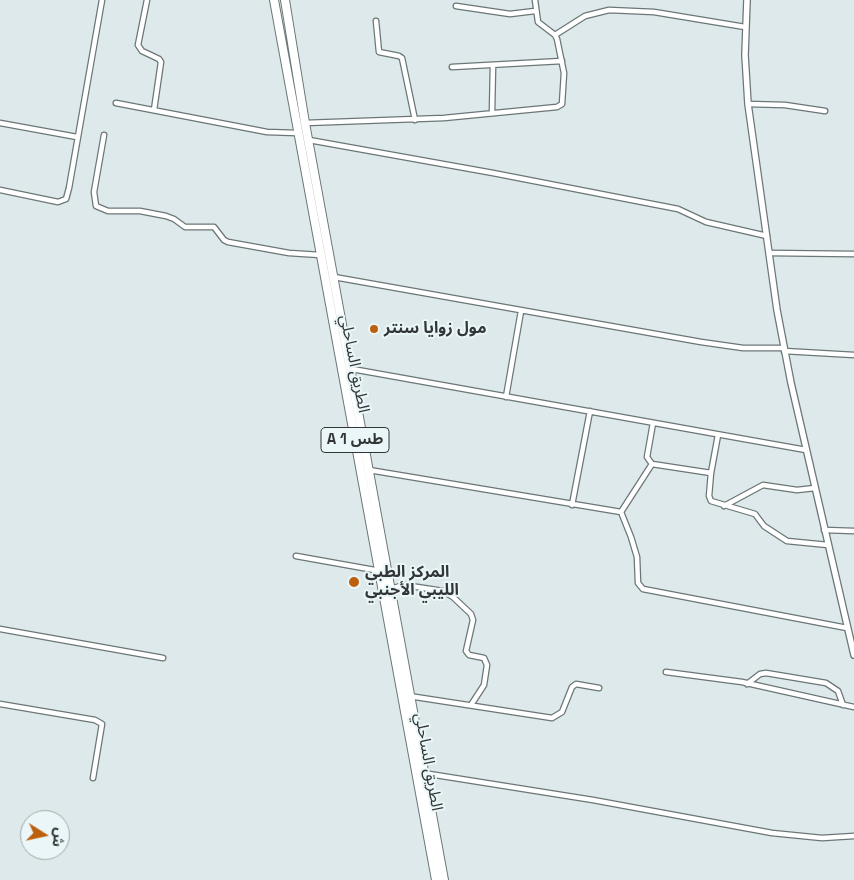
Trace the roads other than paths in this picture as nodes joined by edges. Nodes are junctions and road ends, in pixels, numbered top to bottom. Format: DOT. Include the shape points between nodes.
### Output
graph roads {
  1 [pos="102,0"];
  2 [pos="147,0"];
  3 [pos="274,0"];
  4 [pos="286,0"];
  5 [pos="535,0"];
  6 [pos="747,0"];
  7 [pos="456,6"];
  8 [pos="535,11"];
  9 [pos="376,21"];
  10 [pos="745,27"];
  11 [pos="555,34"];
  12 [pos="562,61"];
  13 [pos="493,65"];
  14 [pos="452,67"];
  15 [pos="116,103"];
  16 [pos="748,104"];
  17 [pos="154,110"];
  18 [pos="825,111"];
  19 [pos="492,113"];
  20 [pos="415,120"];
  21 [pos="305,122"];
  22 [pos="0,123"];
  23 [pos="297,133"];
  24 [pos="104,135"];
  25 [pos="77,138"];
  26 [pos="309,140"];
  27 [pos="0,190"];
  28 [pos="767,236"];
  29 [pos="769,253"];
  30 [pos="854,254"];
  31 [pos="320,255"];
  32 [pos="334,277"];
  33 [pos="521,311"];
  34 [pos="784,349"];
  35 [pos="854,355"];
  36 [pos="352,370"];
  37 [pos="506,397"];
  38 [pos="590,411"];
  39 [pos="653,423"];
  40 [pos="718,435"];
  41 [pos="806,450"];
  42 [pos="652,464"];
  43 [pos="369,470"];
  44 [pos="711,473"];
  45 [pos="815,488"];
  46 [pos="572,505"];
  47 [pos="724,506"];
  48 [pos="621,512"];
  49 [pos="824,530"];
  50 [pos="854,531"];
  51 [pos="828,545"];
  52 [pos="296,556"];
  53 [pos="380,571"];
  54 [pos="390,589"];
  55 [pos="0,629"];
  56 [pos="850,632"];
  57 [pos="854,655"];
  58 [pos="163,658"];
  59 [pos="666,672"];
  60 [pos="746,684"];
  61 [pos="599,688"];
  62 [pos="410,696"];
  63 [pos="0,704"];
  64 [pos="471,705"];
  65 [pos="843,705"];
  66 [pos="854,707"];
  67 [pos="423,773"];
  68 [pos="92,778"];
  69 [pos="854,836"];
  70 [pos="436,880"];
  71 [pos="444,880"];
  1 -- 25 [label="street"];
  2 -- 17 [label="street" via="138,45 161,62"];
  3 -- 23 [label="highway, الطريق الساحلي / A 1 طس"];
  4 -- 21 [label="highway, الطريق الساحلي / A 1 طس"];
  5 -- 8 [label="street"];
  6 -- 10 [label="street"];
  7 -- 8 [label="street" via="510,14"];
  8 -- 11 [label="street" via="539,24"];
  9 -- 20 [label="street" via="379,52 402,58"];
  10 -- 11 [label="street" via="654,12 608,10 585,16"];
  10 -- 16 [label="street"];
  11 -- 12 [label="street"];
  12 -- 13 [label="street"];
  12 -- 19 [label="street" via="562,104"];
  13 -- 14 [label="street"];
  13 -- 19 [label="street"];
  15 -- 17 [label="street"];
  16 -- 18 [label="street"];
  16 -- 28 [label="street"];
  17 -- 23 [label="street" via="268,132"];
  19 -- 20 [label="street"];
  20 -- 21 [label="street"];
  21 -- 26 [label="highway, الطريق الساحلي / A 1 طس"];
  22 -- 25 [label="street"];
  23 -- 31 [label="highway, الطريق الساحلي / A 1 طس"];
  24 -- 31 [label="street" via="94,192 96,206 108,211 140,211 166,216 185,227 214,227 228,242"];
  25 -- 27 [label="street" via="70,188 62,201"];
  26 -- 28 [label="street" via="678,209 706,222"];
  26 -- 32 [label="highway, الطريق الساحلي / A 1 طس"];
  28 -- 29 [label="street"];
  29 -- 30 [label="street"];
  29 -- 34 [label="street"];
  31 -- 53 [label="highway, الطريق الساحلي / A 1 طس"];
  32 -- 33 [label="street"];
  32 -- 36 [label="highway, الطريق الساحلي / A 1 طس"];
  33 -- 34 [label="street" via="701,342"];
  33 -- 37 [label="street"];
  34 -- 35 [label="street"];
  34 -- 41 [label="street"];
  36 -- 37 [label="street"];
  36 -- 43 [label="highway, الطريق الساحلي / A 1 طس"];
  37 -- 38 [label="street"];
  38 -- 39 [label="street"];
  38 -- 46 [label="street"];
  39 -- 40 [label="street"];
  39 -- 42 [label="street" via="647,457"];
  40 -- 41 [label="street"];
  40 -- 44 [label="street"];
  41 -- 45 [label="street"];
  42 -- 44 [label="street"];
  42 -- 48 [label="street"];
  43 -- 46 [label="street"];
  43 -- 54 [label="highway, الطريق الساحلي / A 1 طس"];
  44 -- 47 [label="street" via="709,496 711,501"];
  45 -- 47 [label="street" via="797,490 763,485"];
  45 -- 49 [label="street"];
  46 -- 48 [label="street"];
  47 -- 51 [label="street" via="755,514 764,526 787,541"];
  48 -- 56 [label="street" via="637,557 638,583 643,589"];
  49 -- 50 [label="street"];
  49 -- 51 [label="street"];
  51 -- 56 [label="street"];
  52 -- 53 [label="street"];
  53 -- 70 [label="highway, الطريق الساحلي / A 1 طس"];
  54 -- 62 [label="highway, الطريق الساحلي / A 1 طس"];
  54 -- 64 [label="street" via="404,585 443,591 471,614 473,620 466,651 484,658 487,664 484,685"];
  55 -- 58 [label="street"];
  56 -- 57 [label="street"];
  59 -- 60 [label="street"];
  60 -- 65 [label="street"];
  60 -- 65 [label="street" via="766,673 826,683 838,691"];
  61 -- 64 [label="street" via="576,684 562,712 552,718"];
  62 -- 64 [label="street"];
  62 -- 67 [label="highway, الطريق الساحلي / A 1 طس"];
  63 -- 68 [label="street" via="95,720 102,724"];
  65 -- 66 [label="street"];
  67 -- 69 [label="street" via="772,833 822,838"];
  67 -- 71 [label="highway, الطريق الساحلي / A 1 طس"];
}
